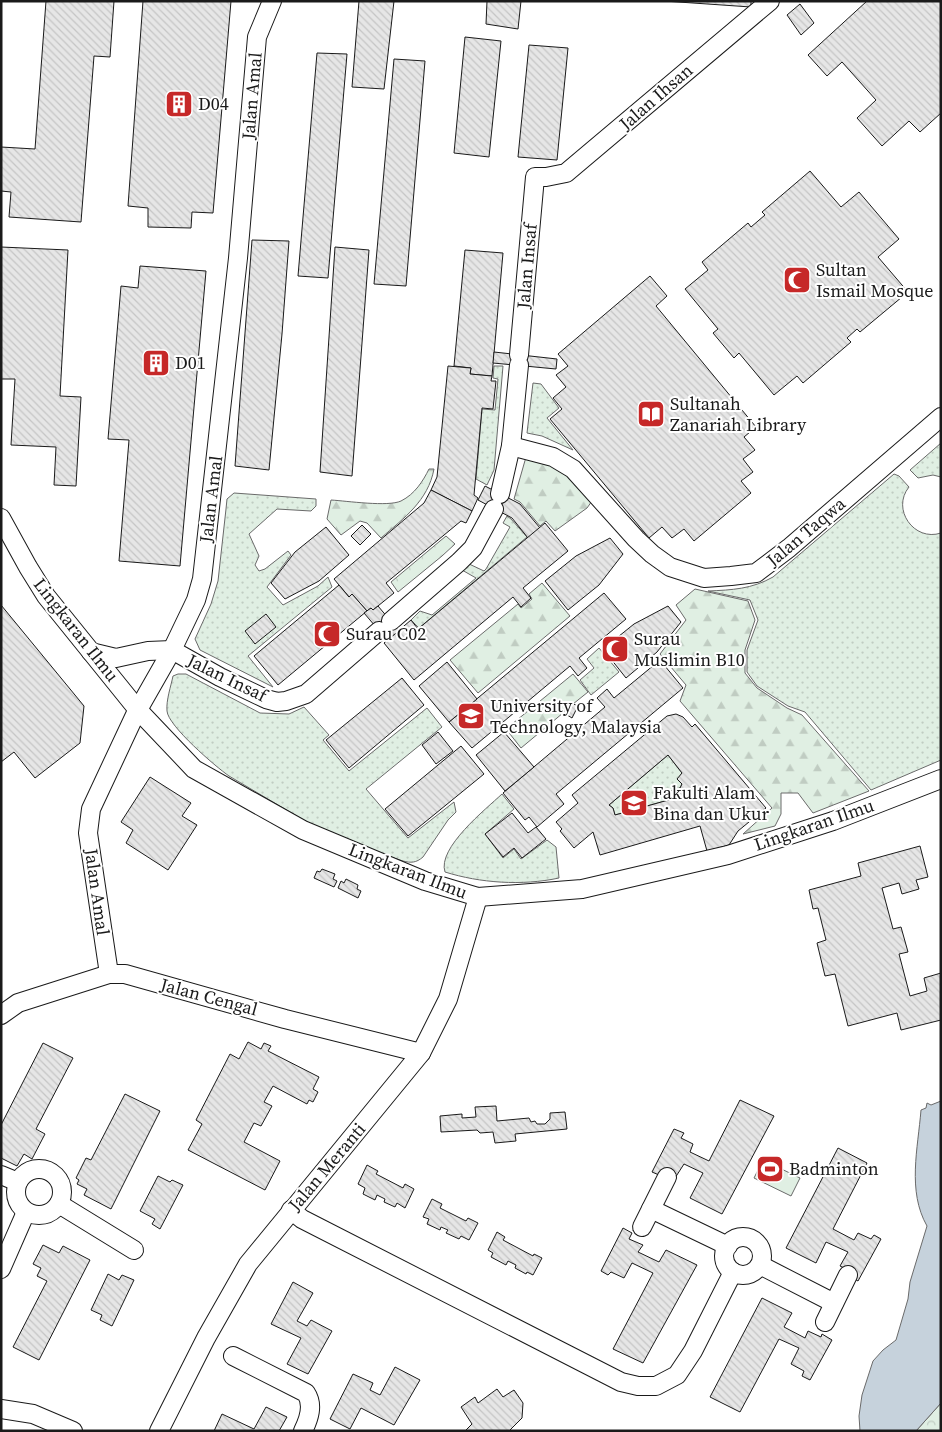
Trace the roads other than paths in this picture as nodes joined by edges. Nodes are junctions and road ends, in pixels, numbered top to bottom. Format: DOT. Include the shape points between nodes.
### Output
graph roads {
  1 [pos="272,1"];
  2 [pos="770,1"];
  3 [pos="535,176"];
  4 [pos="941,417"];
  5 [pos="511,446"];
  6 [pos="1,518"];
  7 [pos="172,650"];
  8 [pos="91,652"];
  9 [pos="138,710"];
  10 [pos="941,779"];
  11 [pos="478,897"];
  12 [pos="109,974"];
  13 [pos="1,1015"];
  14 [pos="420,1053"];
  15 [pos="1,1175"];
  16 [pos="668,1177"];
  17 [pos="18,1182"];
  18 [pos="59,1204"];
  19 [pos="651,1209"];
  20 [pos="291,1210"];
  21 [pos="26,1212"];
  22 [pos="642,1227"];
  23 [pos="728,1246"];
  24 [pos="134,1250"];
  25 [pos="760,1265"];
  26 [pos="1,1269"];
  27 [pos="733,1272"];
  28 [pos="848,1275"];
  29 [pos="834,1302"];
  30 [pos="825,1322"];
  31 [pos="233,1356"];
  32 [pos="1,1409"];
  33 [pos="73,1431"];
  34 [pos="160,1431"];
  35 [pos="303,1431"];
  1 -- 7 [label="street, Jalan Amal" via="257,37 238,258 202,580"];
  2 -- 3 [label="street, Jalan Ihsan" via="566,173"];
  3 -- 5 [label="street, Jalan Insaf"];
  4 -- 5 [label="street, Jalan Taqwa" via="756,573 722,577 704,578 670,567 636,539 573,470 553,457"];
  5 -- 7 [label="street, Jalan Insaf" via="497,501 473,548 306,694 286,701 266,699"];
  6 -- 8 [label="street, Lingkaran Ilmu" via="46,596"];
  7 -- 8 [label="street" via="116,658"];
  7 -- 9 [label="street, Jalan Amal"];
  8 -- 9 [label="street, Lingkaran Ilmu"];
  9 -- 11 [label="street, Lingkaran Ilmu" via="194,768 302,830 425,881"];
  9 -- 12 [label="street, Jalan Amal" via="92,809 88,832"];
  10 -- 11 [label="street, Lingkaran Ilmu" via="833,820 720,857 582,889"];
  11 -- 14 [label="street, Jalan Meranti" via="448,999"];
  12 -- 13 [label="street, Jalan Cengal" via="18,1003"];
  12 -- 14 [label="street, Jalan Cengal" via="125,974"];
  14 -- 20 [label="street, Jalan Meranti"];
  15 -- 17 [label="street"];
  16 -- 19 [label="street"];
  17 -- 18 [label="street" via="28,1171 51,1171 63,1190"];
  17 -- 21 [label="street" via="16,1195"];
  18 -- 21 [label="street" via="41,1216"];
  18 -- 24 [label="street"];
  19 -- 22 [label="street"];
  19 -- 23 [label="street"];
  20 -- 27 [label="street" via="302,1219 621,1382 638,1386 656,1386 676,1375 693,1351"];
  20 -- 34 [label="street, Jalan Meranti" via="237,1281"];
  21 -- 26 [label="street"];
  23 -- 25 [label="street" via="742,1237 753,1240 762,1254"];
  23 -- 27 [label="street" via="726,1263"];
  25 -- 27 [label="street" via="745,1275"];
  25 -- 29 [label="street"];
  28 -- 29 [label="street"];
  29 -- 30 [label="street"];
  31 -- 35 [label="street" via="306,1393 311,1400"];
  32 -- 33 [label="street" via="33,1414"];
}
